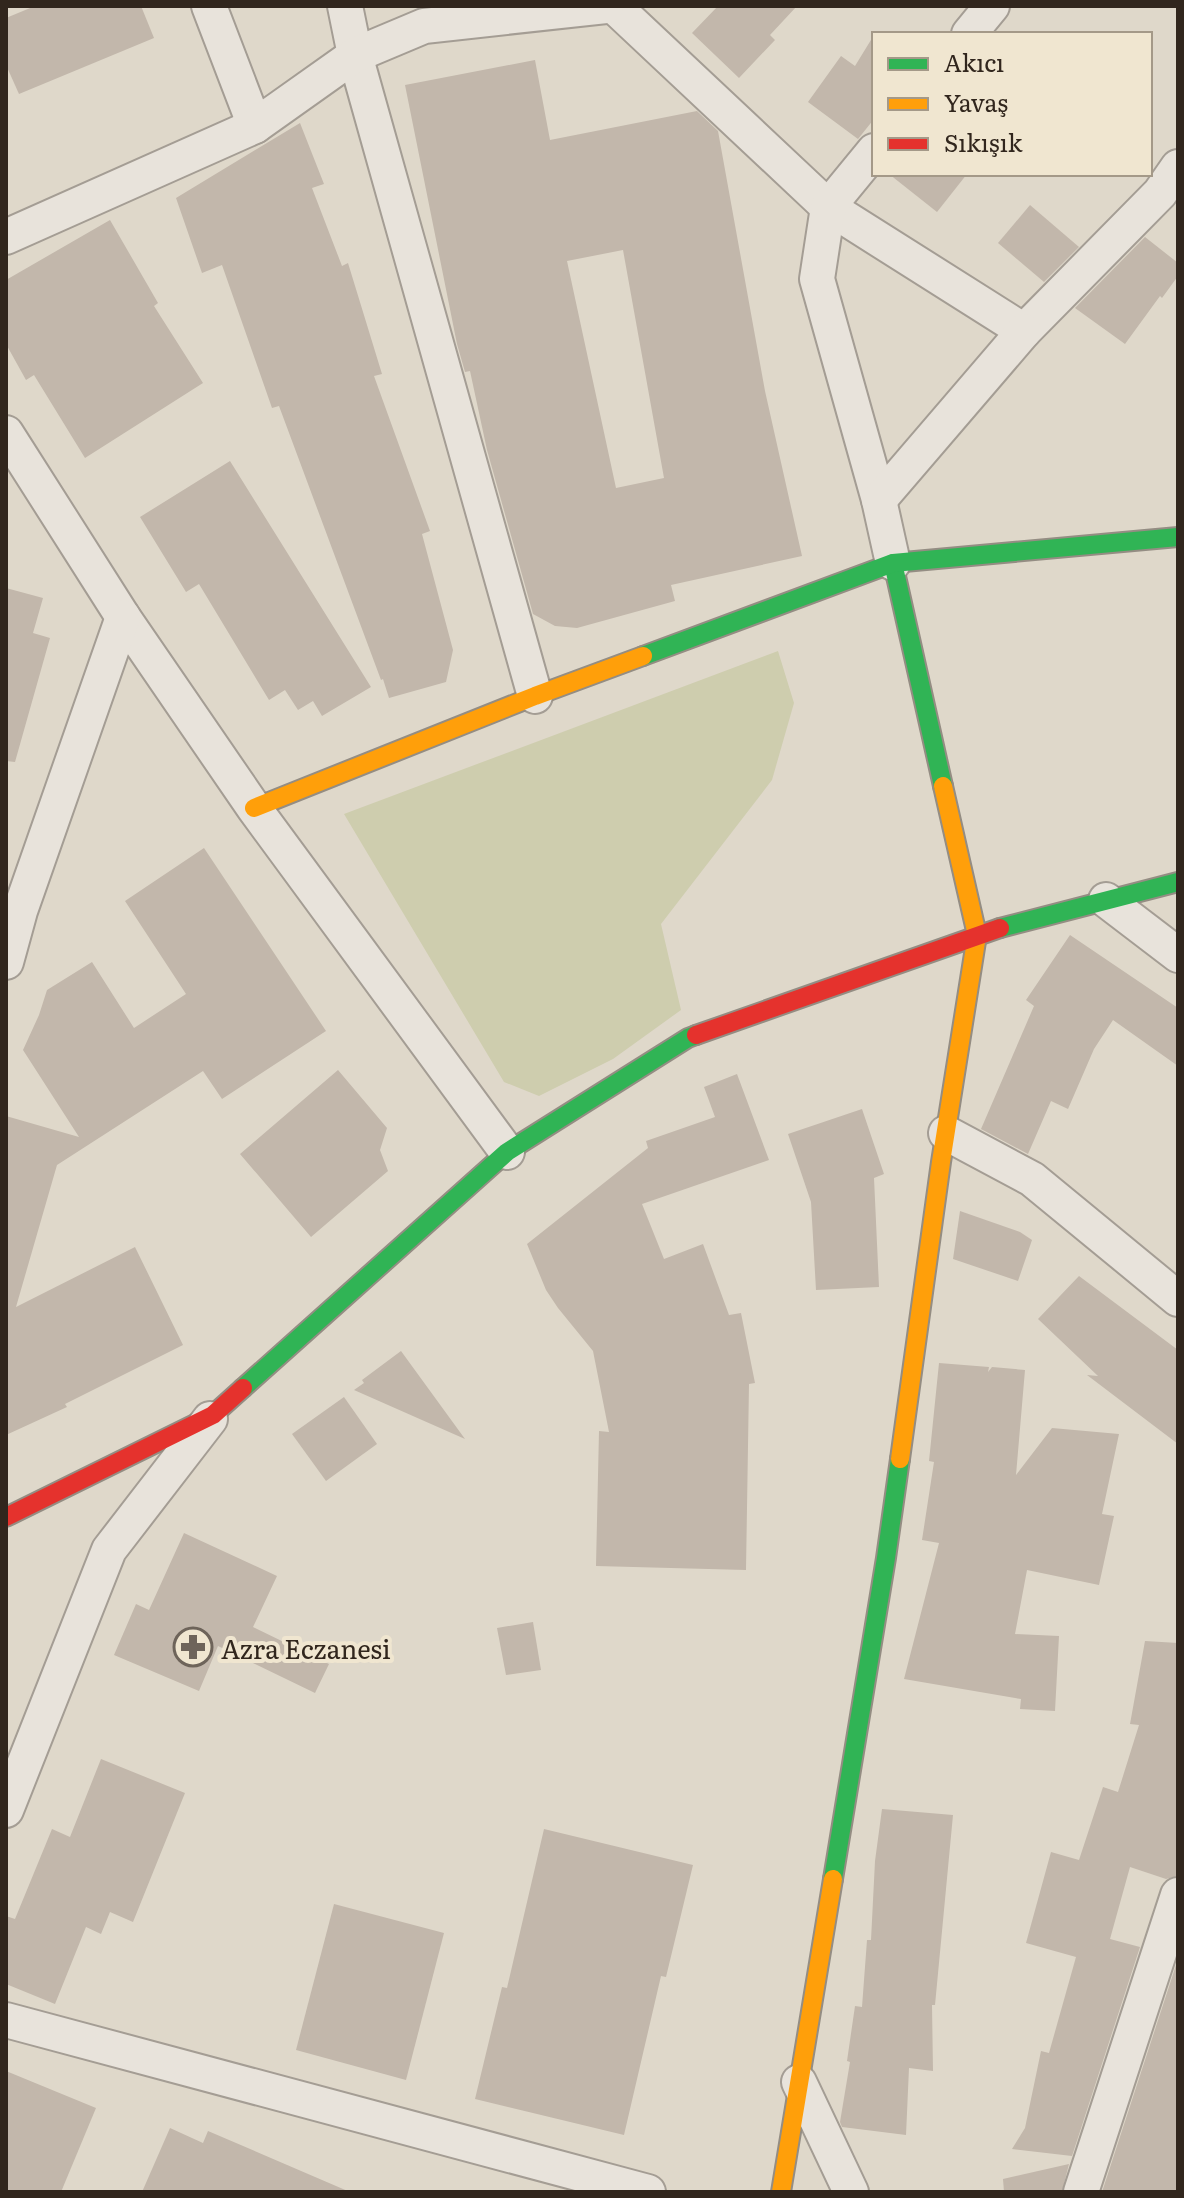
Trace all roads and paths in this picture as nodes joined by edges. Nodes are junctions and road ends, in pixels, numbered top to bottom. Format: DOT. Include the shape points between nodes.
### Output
graph roads {
  1 [pos="209,6"];
  2 [pos="345,6"];
  3 [pos="606,6"];
  4 [pos="614,6"];
  5 [pos="992,6"];
  6 [pos="971,32"];
  7 [pos="355,55"];
  8 [pos="255,126"];
  9 [pos="872,153"];
  10 [pos="1178,167"];
  11 [pos="828,207"];
  12 [pos="6,237"];
  13 [pos="1024,331"];
  14 [pos="6,433"];
  15 [pos="879,500"];
  16 [pos="1178,537"];
  17 [pos="893,563"];
  18 [pos="123,617"];
  19 [pos="535,696"];
  20 [pos="254,808"];
  21 [pos="1178,882"];
  22 [pos="1106,900"];
  23 [pos="977,935"];
  24 [pos="1178,955"];
  25 [pos="6,962"];
  26 [pos="946,1133"];
  27 [pos="507,1152"];
  28 [pos="1178,1299"];
  29 [pos="213,1415"];
  30 [pos="6,1517"];
  31 [pos="6,1810"];
  32 [pos="1178,1895"];
  33 [pos="6,2020"];
  34 [pos="799,2082"];
  35 [pos="648,2192"];
  36 [pos="781,2192"];
  37 [pos="851,2192"];
  38 [pos="1081,2192"];
  1 -- 8 [label="street"];
  2 -- 7 [label="street"];
  3 -- 7 [label="street" via="424,26"];
  4 -- 11 [label="street"];
  5 -- 6 [label="street"];
  7 -- 8 [label="street"];
  7 -- 19 [label="street"];
  8 -- 12 [label="street"];
  9 -- 11 [label="street"];
  10 -- 13 [label="street" via="1160,193"];
  11 -- 13 [label="street"];
  11 -- 15 [label="street" via="817,279"];
  13 -- 15 [label="street"];
  14 -- 18 [label="street"];
  15 -- 17 [label="street"];
  16 -- 17 [label="street"];
  17 -- 19 [label="street"];
  17 -- 23 [label="street"];
  18 -- 20 [label="street"];
  18 -- 25 [label="street"];
  19 -- 20 [label="street"];
  20 -- 27 [label="street"];
  21 -- 22 [label="street"];
  22 -- 23 [label="street"];
  22 -- 24 [label="street"];
  23 -- 26 [label="street"];
  23 -- 27 [label="street" via="688,1038"];
  26 -- 28 [label="street" via="1032,1179"];
  26 -- 34 [label="street" via="886,1558"];
  27 -- 29 [label="street"];
  29 -- 30 [label="street"];
  29 -- 31 [label="street" via="109,1550"];
  32 -- 38 [label="street"];
  33 -- 35 [label="street"];
  34 -- 36 [label="street"];
  34 -- 37 [label="street"];
}
